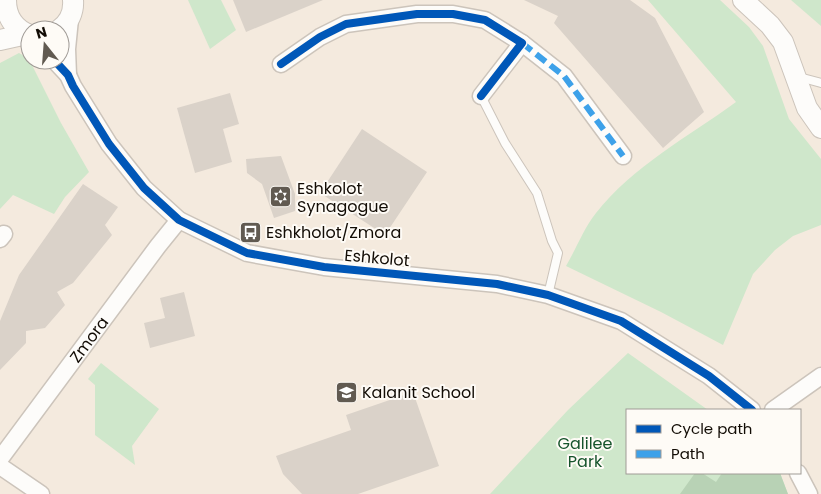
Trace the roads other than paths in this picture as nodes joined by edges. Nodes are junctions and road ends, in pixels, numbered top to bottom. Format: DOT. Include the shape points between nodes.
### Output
graph roads {
  1 [pos="743,0"];
  2 [pos="4,2"];
  3 [pos="73,12"];
  4 [pos="20,30"];
  5 [pos="20,36"];
  6 [pos="0,40"];
  7 [pos="522,43"];
  8 [pos="281,64"];
  9 [pos="63,70"];
  10 [pos="68,75"];
  11 [pos="796,76"];
  12 [pos="821,83"];
  13 [pos="481,96"];
  14 [pos="821,128"];
  15 [pos="623,156"];
  16 [pos="179,220"];
  17 [pos="548,294"];
  18 [pos="821,376"];
  19 [pos="751,409"];
  20 [pos="774,409"];
  21 [pos="0,459"];
  22 [pos="0,466"];
  23 [pos="799,474"];
  24 [pos="41,494"];
  25 [pos="809,494"];
  1 -- 11 [label="street" via="783,42"];
  2 -- 4 [label="street" via="11,21"];
  3 -- 10 [label="street, Eshkolot" via="67,49"];
  5 -- 6 [label="street"];
  7 -- 8 [label="street" via="485,20 454,14 412,14 346,24 320,37"];
  7 -- 13 [label="street"];
  7 -- 15 [label="street" via="564,76"];
  9 -- 10 [label="street, Eshkolot"];
  10 -- 16 [label="street, Eshkolot" via="109,144 144,188"];
  11 -- 12 [label="lane"];
  11 -- 14 [label="street" via="807,108"];
  13 -- 17 [label="lane" via="505,143 537,193 558,253"];
  16 -- 17 [label="street, Eshkolot" via="247,253 324,267 496,284"];
  16 -- 21 [label="street, Zmora"];
  17 -- 19 [label="street, Eshkolot" via="621,321 709,376"];
  18 -- 20 [label="street"];
  22 -- 24 [label="street"];
  23 -- 25 [label="street"];
}
